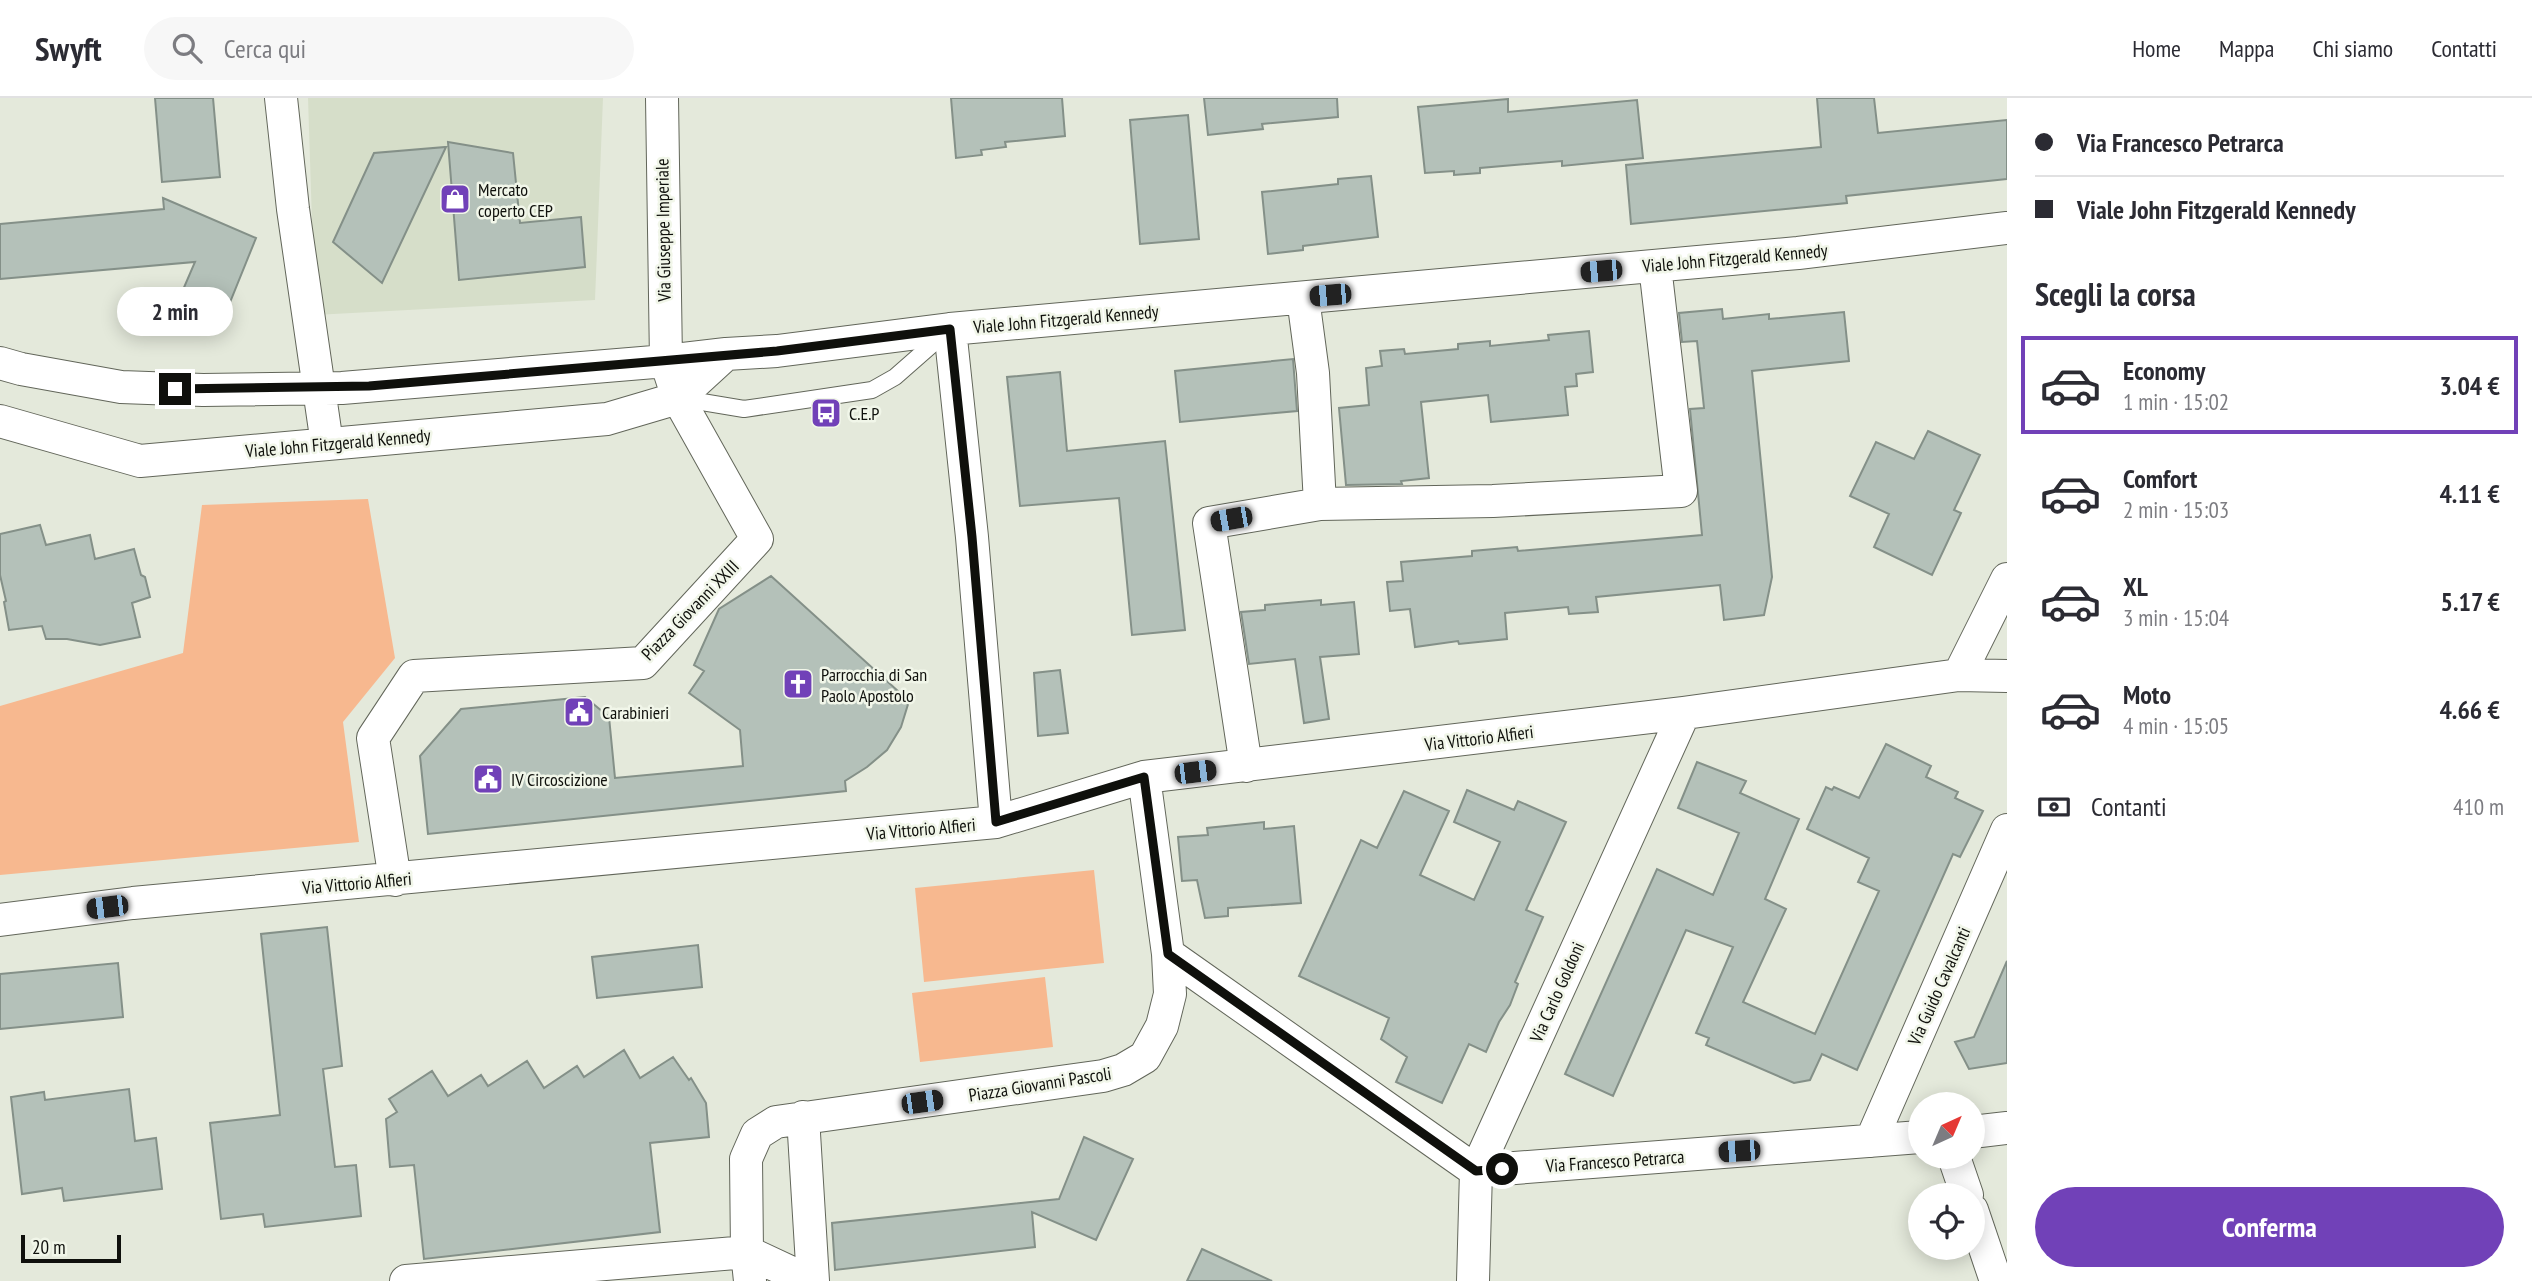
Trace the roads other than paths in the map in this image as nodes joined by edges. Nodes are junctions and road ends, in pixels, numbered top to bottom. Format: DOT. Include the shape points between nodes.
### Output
graph roads {
  1 [pos="281,98"];
  2 [pos="664,102"];
  3 [pos="2007,228"];
  4 [pos="1656,266"];
  5 [pos="1303,298"];
  6 [pos="950,329"];
  7 [pos="726,354"];
  8 [pos="666,361"];
  9 [pos="0,363"];
  10 [pos="318,388"];
  11 [pos="678,398"];
  12 [pos="0,421"];
  13 [pos="327,444"];
  14 [pos="1320,504"];
  15 [pos="2007,579"];
  16 [pos="1959,675"];
  17 [pos="2007,676"];
  18 [pos="1684,713"];
  19 [pos="1245,766"];
  20 [pos="1144,777"];
  21 [pos="996,822"];
  22 [pos="2007,830"];
  23 [pos="395,880"];
  24 [pos="0,920"];
  25 [pos="1168,954"];
  26 [pos="803,1117"];
  27 [pos="2007,1128"];
  28 [pos="1985,1131"];
  29 [pos="1908,1138"];
  30 [pos="1871,1141"];
  31 [pos="1476,1171"];
  32 [pos="1985,1248"];
  33 [pos="749,1267"];
  34 [pos="406,1281"];
  35 [pos="811,1281"];
  36 [pos="1473,1281"];
  37 [pos="1996,1281"];
  1 -- 10 [label="street"];
  2 -- 8 [label="street, Via Giuseppe Imperiale"];
  3 -- 4 [label="street, Viale John Fitzgerald Kennedy"];
  4 -- 5 [label="street, Viale John Fitzgerald Kennedy"];
  4 -- 14 [label="street" via="1681,492"];
  5 -- 6 [label="street, Viale John Fitzgerald Kennedy"];
  5 -- 14 [label="street" via="1313,373"];
  6 -- 7 [label="street, Viale John Fitzgerald Kennedy"];
  6 -- 11 [label="lane" via="895,377 872,390 744,409"];
  6 -- 21 [label="street"];
  7 -- 8 [label="street, Viale John Fitzgerald Kennedy"];
  7 -- 11 [label="street"];
  8 -- 10 [label="street, Viale John Fitzgerald Kennedy"];
  8 -- 11 [label="street, Piazza Giovanni XXIII"];
  9 -- 10 [label="street, Viale John Fitzgerald Kennedy" via="121,387"];
  10 -- 13 [label="street"];
  11 -- 13 [label="street, Viale John Fitzgerald Kennedy" via="607,419"];
  11 -- 23 [label="street, Piazza Giovanni XXIII" via="757,539 643,663 414,676 373,738"];
  12 -- 13 [label="street, Viale John Fitzgerald Kennedy" via="140,461"];
  14 -- 19 [label="street" via="1209,523"];
  15 -- 16 [label="street"];
  16 -- 17 [label="street, Via Vittorio Alfieri"];
  16 -- 18 [label="street, Via Vittorio Alfieri"];
  18 -- 19 [label="street, Via Vittorio Alfieri"];
  18 -- 31 [label="street, Via Carlo Goldoni"];
  19 -- 20 [label="street, Via Vittorio Alfieri"];
  20 -- 21 [label="street, Via Vittorio Alfieri"];
  20 -- 25 [label="street, Piazza Giovanni Pascoli"];
  21 -- 23 [label="street, Via Vittorio Alfieri"];
  22 -- 30 [label="street, Via Guido Cavalcanti"];
  23 -- 24 [label="street, Via Vittorio Alfieri"];
  25 -- 26 [label="street, Piazza Giovanni Pascoli" via="1170,994 1162,1026 1144,1057 1122,1070"];
  25 -- 31 [label="street"];
  26 -- 33 [label="street, Piazza Giovanni Pascoli" via="776,1122 757,1134 746,1159"];
  26 -- 35 [label="street"];
  27 -- 28 [label="street"];
  29 -- 30 [label="street, Via Francesco Petrarca"];
  30 -- 31 [label="street, Via Francesco Petrarca"];
  31 -- 36 [label="street, Via Carlo Goldoni"];
  32 -- 37 [label="street"];
  33 -- 34 [label="street"];
  33 -- 35 [label="street"];
}
